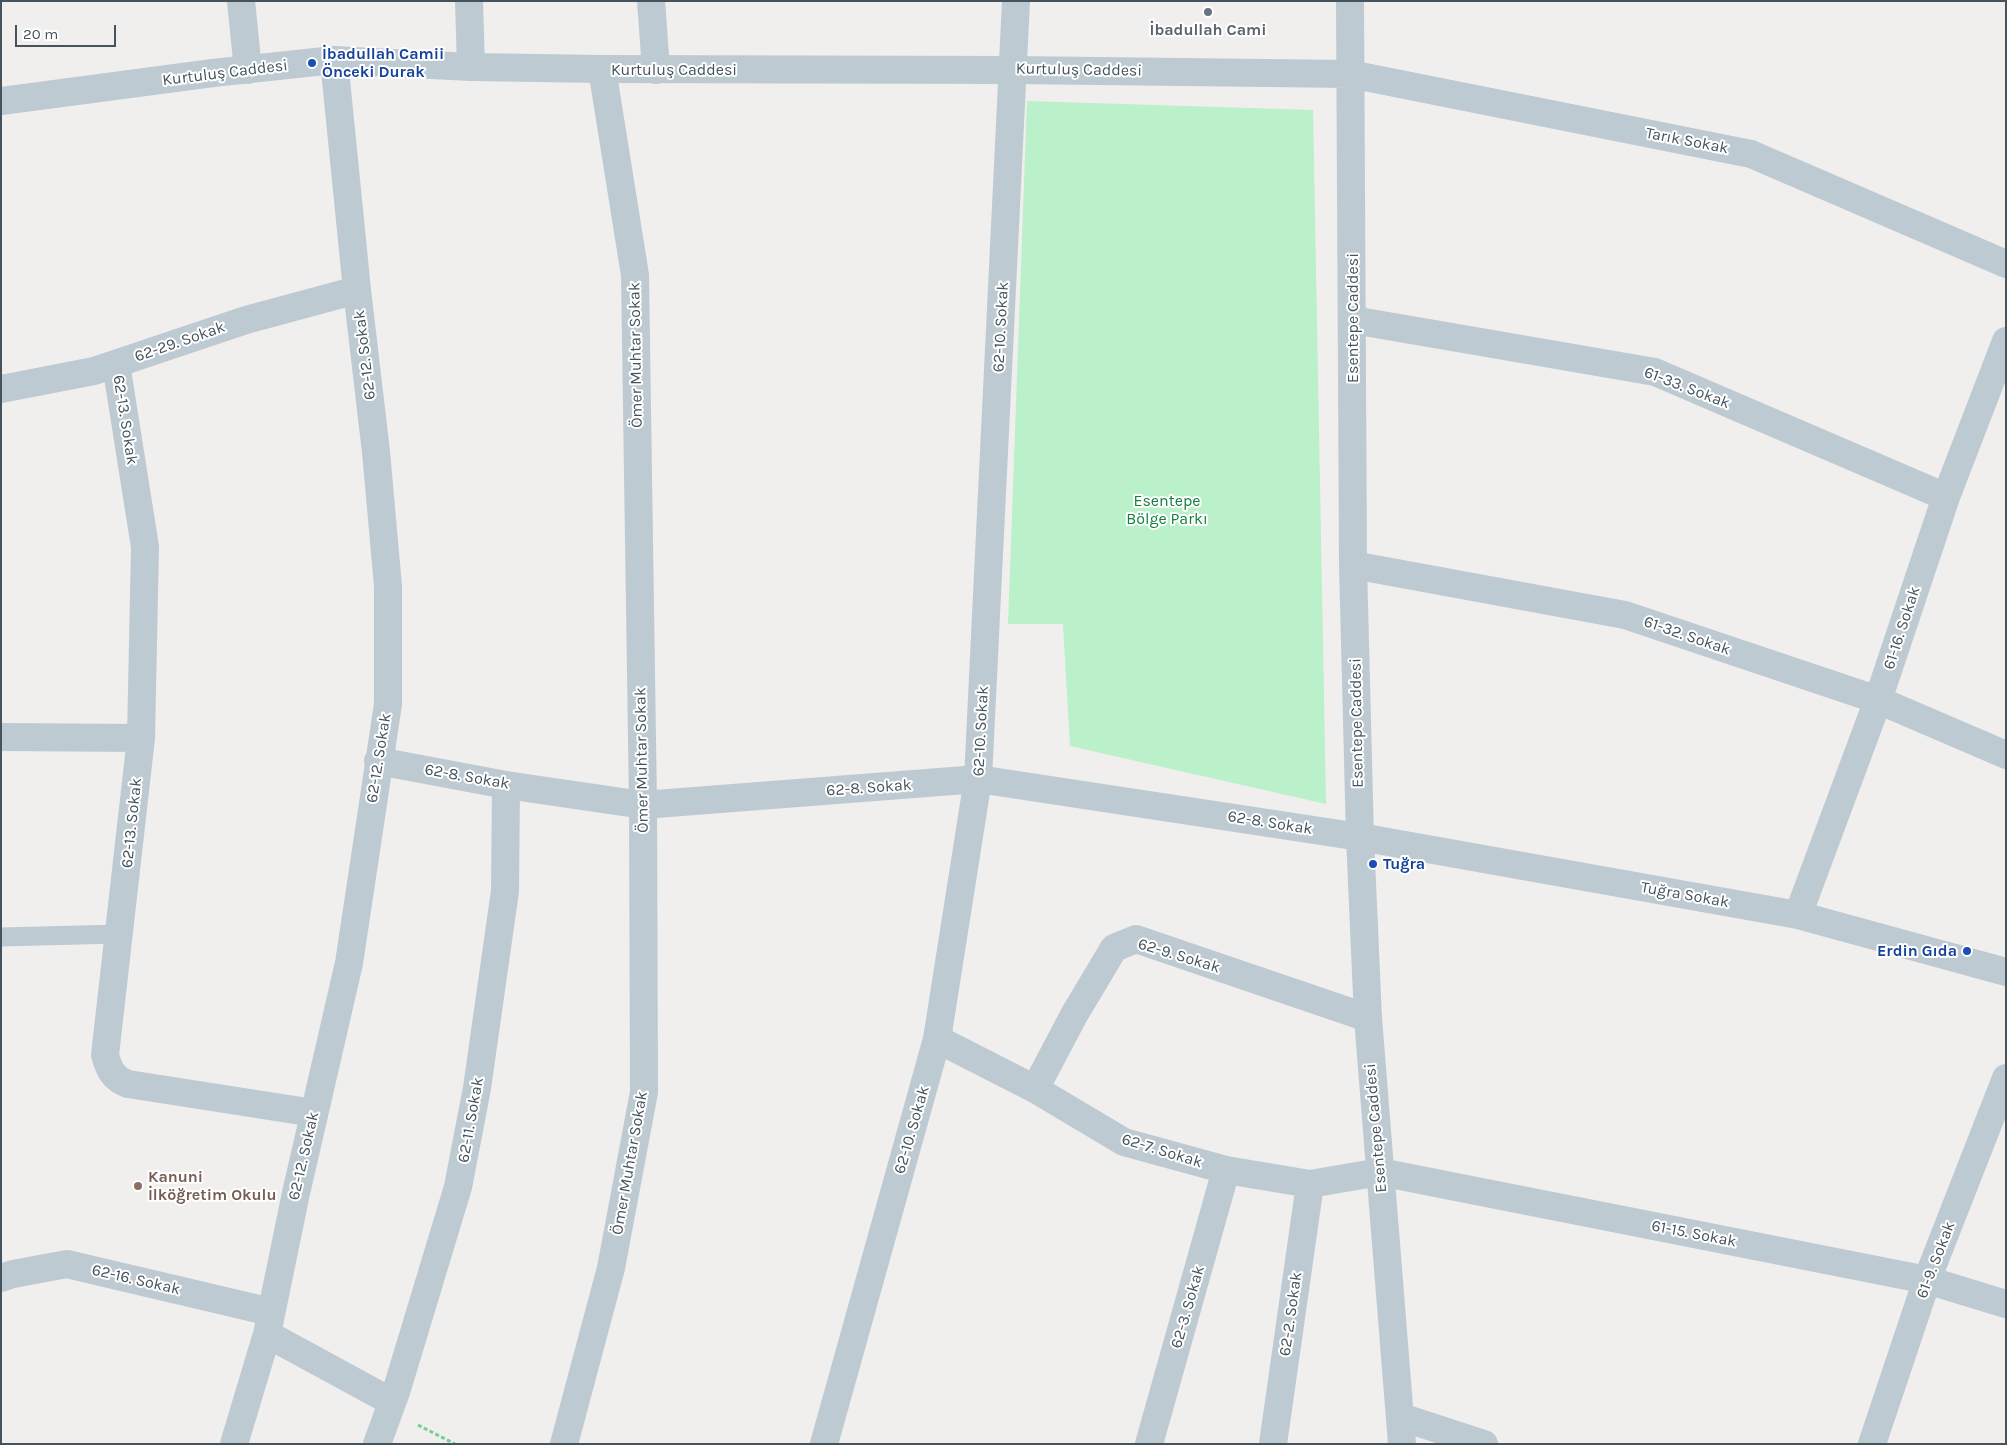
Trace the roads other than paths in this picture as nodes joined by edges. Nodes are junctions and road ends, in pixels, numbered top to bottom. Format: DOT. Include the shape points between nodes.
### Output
graph roads {
  1 [pos="241,1"];
  2 [pos="470,1"];
  3 [pos="651,1"];
  4 [pos="1016,1"];
  5 [pos="1350,1"];
  6 [pos="334,60"];
  7 [pos="471,67"];
  8 [pos="602,69"];
  9 [pos="248,70"];
  10 [pos="656,70"];
  11 [pos="1014,70"];
  12 [pos="1350,74"];
  13 [pos="1,101"];
  14 [pos="2006,264"];
  15 [pos="357,290"];
  16 [pos="1353,320"];
  17 [pos="2006,341"];
  18 [pos="116,364"];
  19 [pos="1,388"];
  20 [pos="1946,496"];
  21 [pos="1353,565"];
  22 [pos="1878,700"];
  23 [pos="1,737"];
  24 [pos="141,738"];
  25 [pos="2006,756"];
  26 [pos="378,761"];
  27 [pos="978,779"];
  28 [pos="506,785"];
  29 [pos="642,805"];
  30 [pos="1360,837"];
  31 [pos="1798,915"];
  32 [pos="119,934"];
  33 [pos="1,936"];
  34 [pos="2006,972"];
  35 [pos="1368,1018"];
  36 [pos="937,1039"];
  37 [pos="2006,1078"];
  38 [pos="1035,1089"];
  39 [pos="314,1114"];
  40 [pos="1226,1170"];
  41 [pos="1380,1172"];
  42 [pos="1310,1184"];
  43 [pos="1,1278"];
  44 [pos="1927,1280"];
  45 [pos="2006,1304"];
  46 [pos="269,1323"];
  47 [pos="392,1402"];
  48 [pos="1401,1417"];
  49 [pos="234,1444"];
  50 [pos="377,1444"];
  51 [pos="564,1444"];
  52 [pos="824,1444"];
  53 [pos="1149,1444"];
  54 [pos="1273,1444"];
  55 [pos="1402,1444"];
  56 [pos="1484,1444"];
  57 [pos="1872,1444"];
  1 -- 9 [label="street"];
  2 -- 7 [label="street"];
  3 -- 10 [label="street"];
  4 -- 11 [label="street, 62-10. Sokak"];
  5 -- 12 [label="street, Esentepe Caddesi"];
  6 -- 7 [label="street, Kurtuluş Caddesi"];
  6 -- 9 [label="street, Kurtuluş Caddesi"];
  6 -- 15 [label="street, 62-12. Sokak"];
  7 -- 8 [label="street, Kurtuluş Caddesi"];
  8 -- 10 [label="street, Kurtuluş Caddesi"];
  8 -- 29 [label="street, Ömer Muhtar Sokak" via="635,275"];
  9 -- 13 [label="street, Kurtuluş Caddesi"];
  10 -- 11 [label="street, Kurtuluş Caddesi"];
  11 -- 12 [label="street, Kurtuluş Caddesi"];
  11 -- 27 [label="street, 62-10. Sokak"];
  12 -- 14 [label="street, Tarık Sokak" via="1751,154"];
  12 -- 16 [label="street, Esentepe Caddesi"];
  15 -- 18 [label="street, 62-29. Sokak" via="246,320"];
  15 -- 26 [label="street, 62-12. Sokak" via="388,586 388,704"];
  16 -- 20 [label="street, 61-33. Sokak" via="1655,372"];
  16 -- 21 [label="street, Esentepe Caddesi"];
  17 -- 20 [label="street, 61-16. Sokak"];
  18 -- 19 [label="street, 62-29. Sokak"];
  18 -- 24 [label="street, 62-13. Sokak" via="145,547"];
  20 -- 22 [label="street, 61-16. Sokak"];
  21 -- 22 [label="street, 61-32. Sokak" via="1625,615"];
  21 -- 30 [label="street, Esentepe Caddesi"];
  22 -- 25 [label="street, 61-32. Sokak"];
  22 -- 31 [label="street, 61-16. Sokak"];
  23 -- 24 [label="street"];
  24 -- 32 [label="street, 62-13. Sokak"];
  26 -- 28 [label="street, 62-8. Sokak"];
  26 -- 39 [label="street, 62-12. Sokak" via="348,963"];
  27 -- 29 [label="street, 62-8. Sokak"];
  27 -- 30 [label="street, 62-8. Sokak"];
  27 -- 36 [label="street, 62-10. Sokak"];
  28 -- 29 [label="street, 62-8. Sokak"];
  28 -- 47 [label="street, 62-11. Sokak" via="505,891 477,1088 458,1186"];
  29 -- 51 [label="street, Ömer Muhtar Sokak" via="644,1092 611,1268"];
  30 -- 31 [label="street, Tuğra Sokak"];
  30 -- 35 [label="street, Esentepe Caddesi"];
  31 -- 34 [label="street, Tuğra Sokak"];
  32 -- 33 [label="lane"];
  32 -- 39 [label="street, 62-13. Sokak" via="105,1055 113,1075 128,1084"];
  35 -- 38 [label="street, 62-9. Sokak" via="1136,939 1114,948"];
  35 -- 41 [label="street, Esentepe Caddesi"];
  36 -- 38 [label="street, 62-7. Sokak"];
  36 -- 52 [label="street, 62-10. Sokak"];
  37 -- 44 [label="street, 61-9. Sokak"];
  38 -- 40 [label="street, 62-7. Sokak" via="1124,1142"];
  39 -- 46 [label="street, 62-12. Sokak"];
  40 -- 42 [label="street, 62-7. Sokak"];
  40 -- 53 [label="street, 62-3. Sokak"];
  41 -- 42 [label="street, 62-7. Sokak"];
  41 -- 44 [label="street, 61-15. Sokak"];
  41 -- 48 [label="street, Esentepe Caddesi"];
  42 -- 54 [label="street, 62-2. Sokak"];
  43 -- 46 [label="street, 62-16. Sokak" via="67,1264"];
  44 -- 45 [label="street, 61-15. Sokak"];
  44 -- 57 [label="street, 61-9. Sokak"];
  46 -- 47 [label="street, 62-16. Sokak"];
  46 -- 49 [label="street, 62-12. Sokak"];
  47 -- 50 [label="street, 62-11. Sokak"];
  48 -- 55 [label="street, Esentepe Caddesi"];
  48 -- 56 [label="street"];
}
